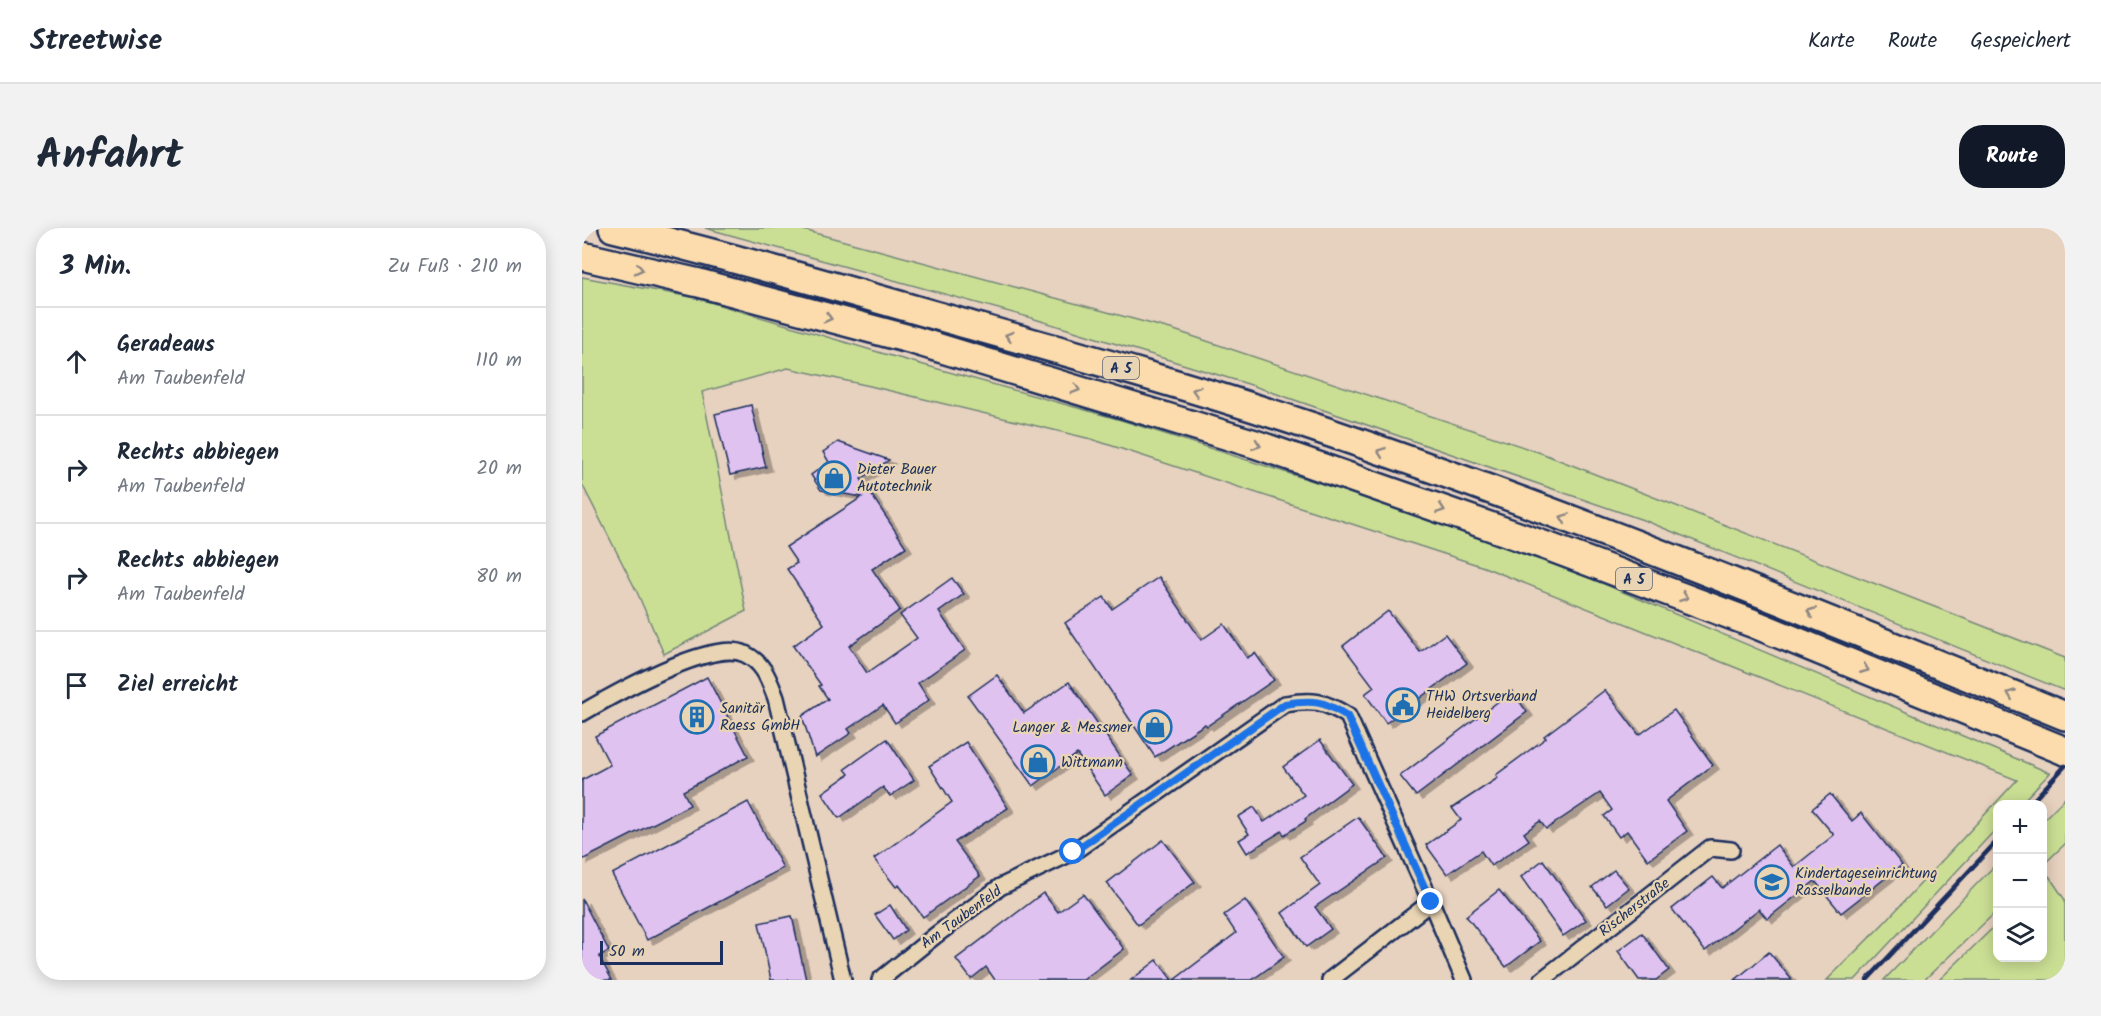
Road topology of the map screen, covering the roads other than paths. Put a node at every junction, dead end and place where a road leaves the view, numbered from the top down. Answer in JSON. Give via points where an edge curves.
{"nodes":[{"id":1,"x":613,"y":228,"type":"edge"},
{"id":2,"x":582,"y":256,"type":"edge"},
{"id":3,"x":582,"y":713,"type":"edge"},
{"id":4,"x":2065,"y":716,"type":"edge"},
{"id":5,"x":2062,"y":750,"type":"edge"},
{"id":6,"x":1731,"y":850,"type":"dead end"},
{"id":7,"x":1431,"y":902,"type":"junction"},
{"id":8,"x":843,"y":980,"type":"edge"},
{"id":9,"x":880,"y":980,"type":"edge"},
{"id":10,"x":1330,"y":980,"type":"edge"},
{"id":11,"x":1464,"y":980,"type":"edge"},
{"id":12,"x":1542,"y":980,"type":"edge"}],
"edges":[{"from":4,"to":1,"type":"highway","number":"A 5","one_way":true,"via":[[1762,592],[1308,426],[1108,364]]},
{"from":2,"to":5,"type":"highway","number":"A 5","one_way":true,"via":[[913,340],[1255,444],[1752,623]]},
{"from":3,"to":8,"type":"street","via":[[635,684],[690,659],[716,652],[744,653],[765,669],[776,698]]},
{"from":6,"to":12,"type":"street","name":"Rischerstraße","via":[[1710,848]]},
{"from":7,"to":9,"type":"street","name":"Am Taubenfeld","via":[[1347,716],[1329,705],[1305,701],[1285,704],[1073,852],[1000,887]]},
{"from":7,"to":10,"type":"street"},
{"from":7,"to":11,"type":"street"}]}
